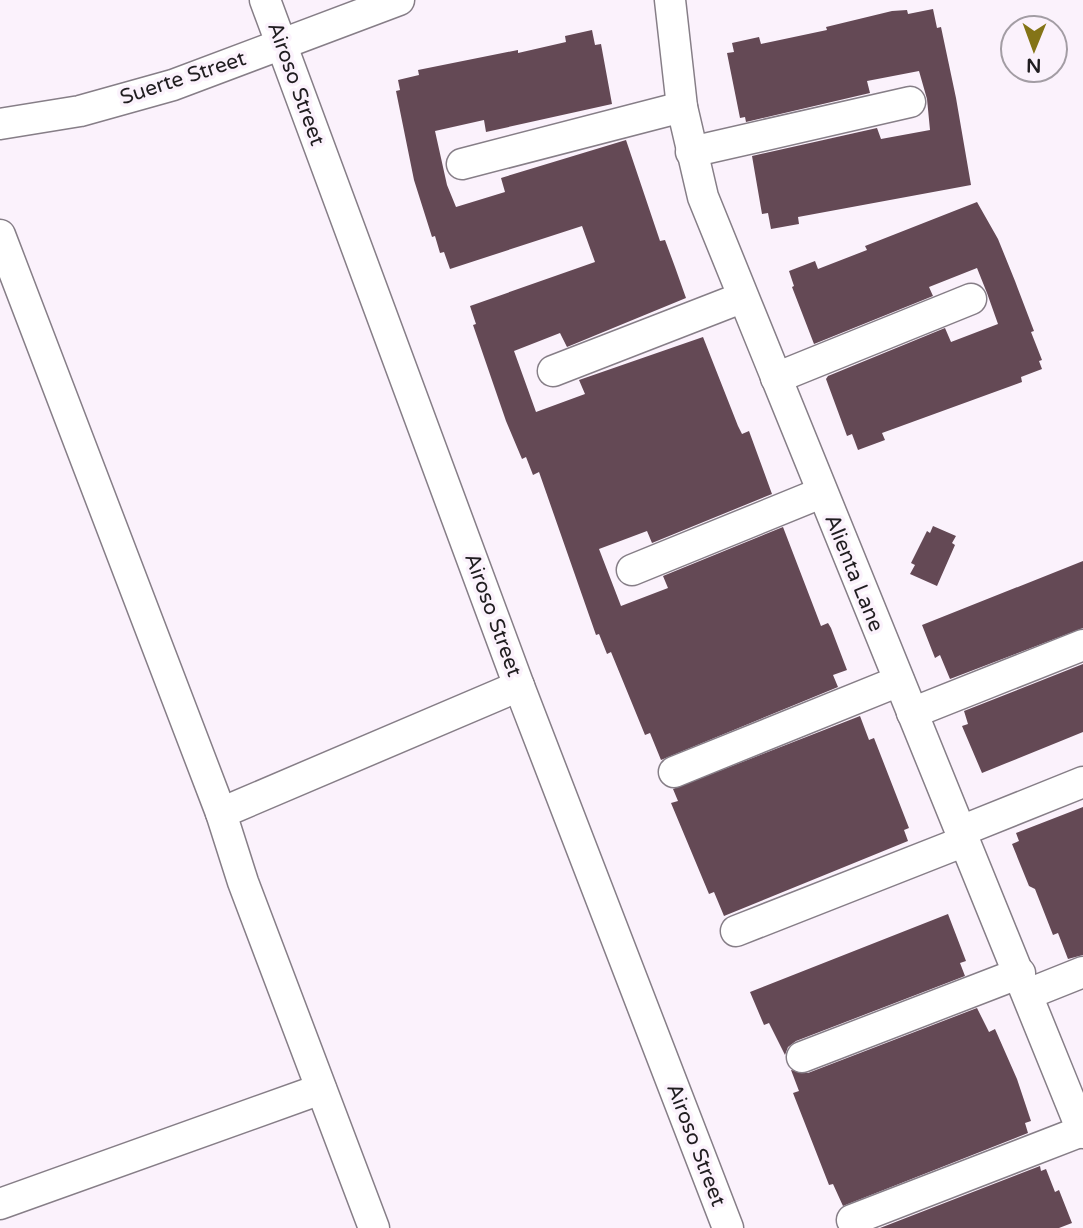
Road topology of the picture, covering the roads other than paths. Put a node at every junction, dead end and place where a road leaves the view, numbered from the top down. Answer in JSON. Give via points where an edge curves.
{"nodes":[{"id":1,"x":265,"y":0,"type":"edge"},
{"id":2,"x":399,"y":0,"type":"edge"},
{"id":3,"x":670,"y":0,"type":"edge"},
{"id":4,"x":281,"y":44,"type":"junction"},
{"id":5,"x":910,"y":102,"type":"dead end"},
{"id":6,"x":682,"y":107,"type":"junction"},
{"id":7,"x":0,"y":124,"type":"edge"},
{"id":8,"x":691,"y":152,"type":"junction"},
{"id":9,"x":462,"y":164,"type":"dead end"},
{"id":10,"x":0,"y":234,"type":"edge"},
{"id":11,"x":741,"y":298,"type":"junction"},
{"id":12,"x":971,"y":299,"type":"dead end"},
{"id":13,"x":553,"y":371,"type":"dead end"},
{"id":14,"x":776,"y":378,"type":"junction"},
{"id":15,"x":821,"y":494,"type":"junction"},
{"id":16,"x":632,"y":570,"type":"dead end"},
{"id":17,"x":1083,"y":645,"type":"edge"},
{"id":18,"x":899,"y":681,"type":"junction"},
{"id":19,"x":519,"y":686,"type":"junction"},
{"id":20,"x":912,"y":713,"type":"junction"},
{"id":21,"x":674,"y":772,"type":"dead end"},
{"id":22,"x":1083,"y":782,"type":"edge"},
{"id":23,"x":221,"y":813,"type":"junction"},
{"id":24,"x":963,"y":836,"type":"junction"},
{"id":25,"x":736,"y":931,"type":"dead end"},
{"id":26,"x":1083,"y":972,"type":"edge"},
{"id":27,"x":1024,"y":983,"type":"junction"},
{"id":28,"x":802,"y":1057,"type":"dead end"},
{"id":29,"x":321,"y":1089,"type":"junction"},
{"id":30,"x":1080,"y":1118,"type":"edge"},
{"id":31,"x":0,"y":1205,"type":"edge"},
{"id":32,"x":852,"y":1220,"type":"dead end"},
{"id":33,"x":374,"y":1228,"type":"edge"},
{"id":34,"x":727,"y":1228,"type":"edge"}],
"edges":[{"from":1,"to":4,"type":"street","name":"Airoso Street"},
{"from":2,"to":4,"type":"street","name":"Suerte Street"},
{"from":3,"to":6,"type":"street","name":"Alienta Lane"},
{"from":4,"to":7,"type":"street","name":"Suerte Street","via":[[173,85],[80,111]]},
{"from":4,"to":19,"type":"street","name":"Airoso Street"},
{"from":5,"to":8,"type":"street"},
{"from":6,"to":8,"type":"street","name":"Alienta Lane"},
{"from":6,"to":9,"type":"street"},
{"from":8,"to":11,"type":"street","name":"Alienta Lane"},
{"from":10,"to":23,"type":"street"},
{"from":11,"to":13,"type":"street"},
{"from":11,"to":14,"type":"street","name":"Alienta Lane"},
{"from":12,"to":14,"type":"street"},
{"from":14,"to":15,"type":"street","name":"Alienta Lane"},
{"from":15,"to":16,"type":"street"},
{"from":15,"to":18,"type":"street","name":"Alienta Lane"},
{"from":17,"to":20,"type":"street"},
{"from":18,"to":20,"type":"street","name":"Alienta Lane"},
{"from":18,"to":21,"type":"street"},
{"from":19,"to":23,"type":"street"},
{"from":19,"to":34,"type":"street","name":"Airoso Street"},
{"from":20,"to":24,"type":"street","name":"Alienta Lane"},
{"from":22,"to":24,"type":"street"},
{"from":23,"to":29,"type":"street"},
{"from":24,"to":25,"type":"street"},
{"from":24,"to":27,"type":"street","name":"Alienta Lane"},
{"from":26,"to":27,"type":"street"},
{"from":27,"to":28,"type":"street"},
{"from":27,"to":30,"type":"street","name":"Alienta Lane"},
{"from":29,"to":31,"type":"street"},
{"from":29,"to":33,"type":"street"},
{"from":30,"to":32,"type":"street"}]}
